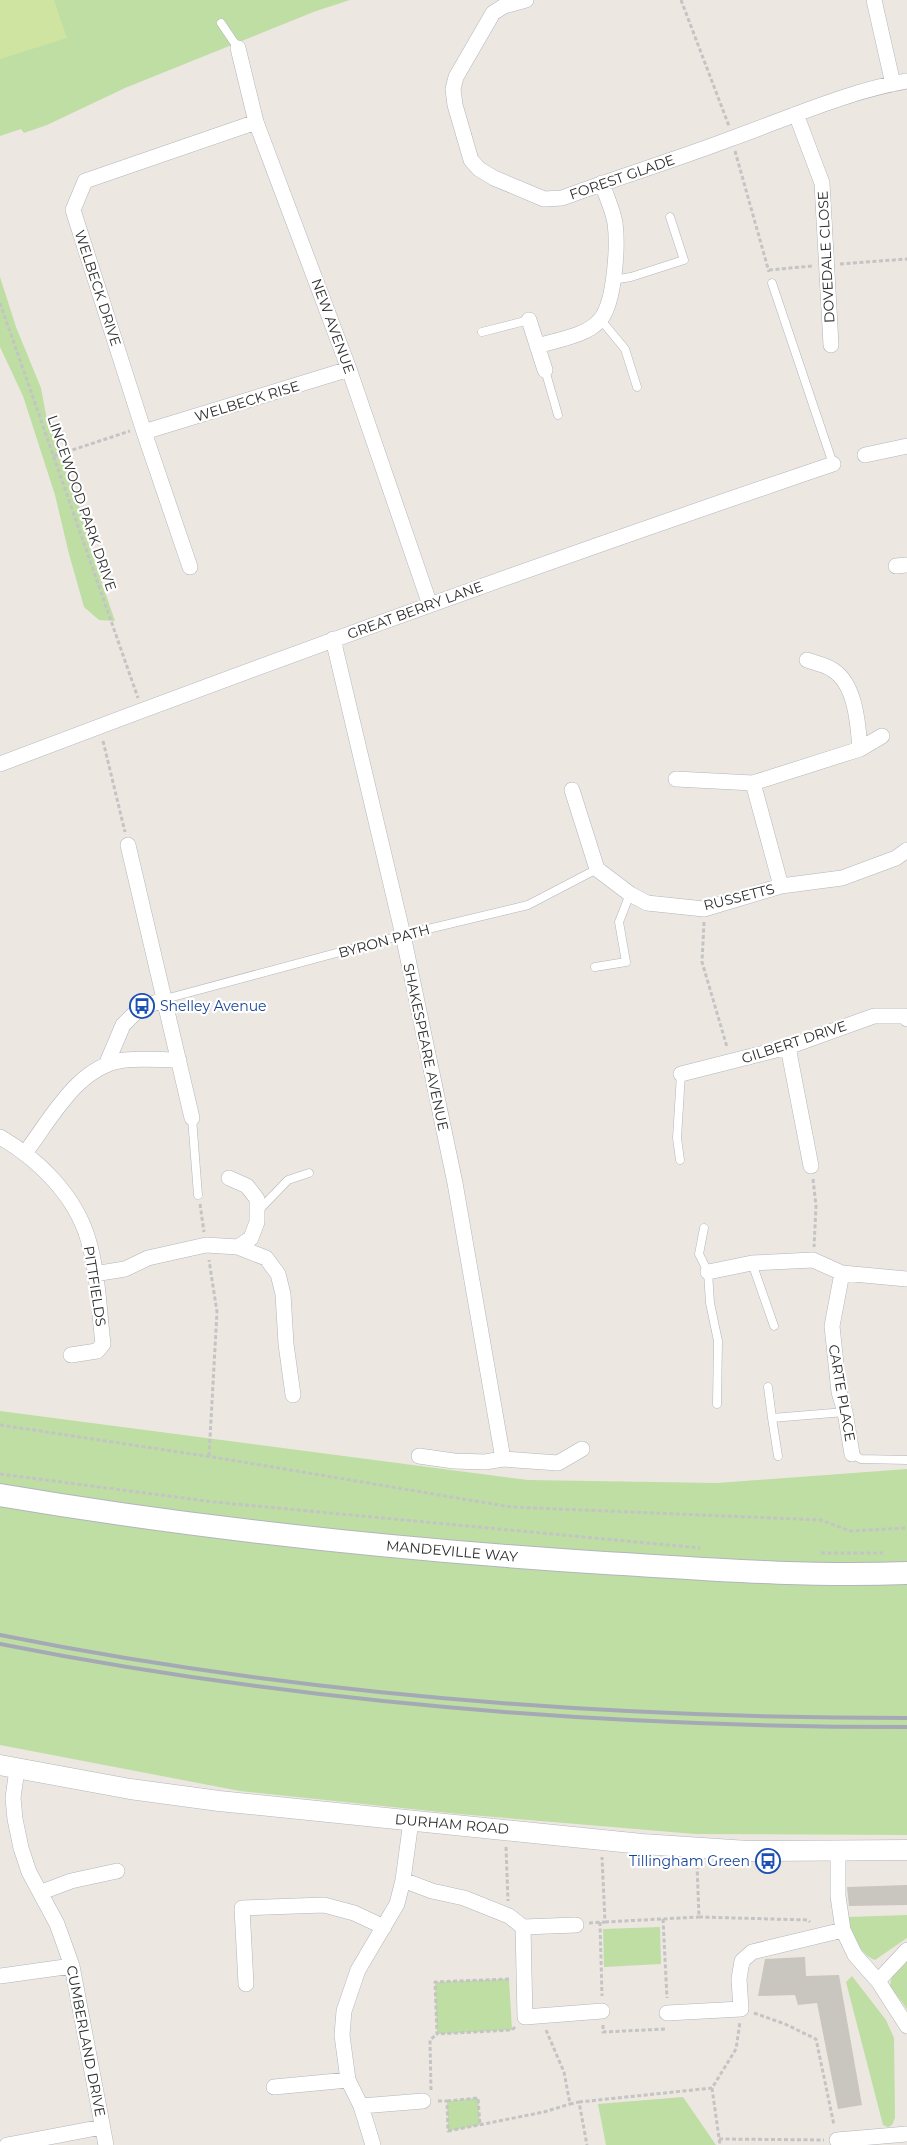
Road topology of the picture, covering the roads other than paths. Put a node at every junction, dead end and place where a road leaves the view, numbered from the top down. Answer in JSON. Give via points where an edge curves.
{"nodes":[{"id":1,"x":526,"y":0,"type":"edge"},
{"id":2,"x":874,"y":0,"type":"edge"},
{"id":3,"x":221,"y":22,"type":"dead end"},
{"id":4,"x":238,"y":48,"type":"joint"},
{"id":5,"x":900,"y":82,"type":"edge"},
{"id":6,"x":796,"y":114,"type":"junction"},
{"id":7,"x":256,"y":122,"type":"junction"},
{"id":8,"x":602,"y":183,"type":"junction"},
{"id":9,"x":670,"y":217,"type":"dead end"},
{"id":10,"x":612,"y":280,"type":"junction"},
{"id":11,"x":772,"y":283,"type":"road end"},
{"id":12,"x":528,"y":320,"type":"joint"},
{"id":13,"x":600,"y":320,"type":"junction"},
{"id":14,"x":482,"y":332,"type":"dead end"},
{"id":15,"x":831,"y":345,"type":"dead end"},
{"id":16,"x":537,"y":346,"type":"junction"},
{"id":17,"x":349,"y":369,"type":"junction"},
{"id":18,"x":544,"y":370,"type":"joint"},
{"id":19,"x":637,"y":387,"type":"dead end"},
{"id":20,"x":558,"y":415,"type":"dead end"},
{"id":21,"x":143,"y":429,"type":"junction"},
{"id":22,"x":907,"y":446,"type":"edge"},
{"id":23,"x":865,"y":455,"type":"dead end"},
{"id":24,"x":833,"y":464,"type":"joint"},
{"id":25,"x":190,"y":567,"type":"dead end"},
{"id":26,"x":430,"y":605,"type":"junction"},
{"id":27,"x":333,"y":639,"type":"junction"},
{"id":28,"x":807,"y":660,"type":"dead end"},
{"id":29,"x":882,"y":736,"type":"dead end"},
{"id":30,"x":860,"y":749,"type":"junction"},
{"id":31,"x":0,"y":764,"type":"edge"},
{"id":32,"x":676,"y":779,"type":"dead end"},
{"id":33,"x":753,"y":783,"type":"junction"},
{"id":34,"x":572,"y":790,"type":"dead end"},
{"id":35,"x":128,"y":845,"type":"road end"},
{"id":36,"x":907,"y":850,"type":"edge"},
{"id":37,"x":597,"y":869,"type":"junction"},
{"id":38,"x":781,"y":886,"type":"junction"},
{"id":39,"x":630,"y":894,"type":"junction"},
{"id":40,"x":403,"y":935,"type":"junction"},
{"id":41,"x":595,"y":968,"type":"dead end"},
{"id":42,"x":165,"y":999,"type":"junction"},
{"id":43,"x":907,"y":1019,"type":"edge"},
{"id":44,"x":788,"y":1047,"type":"junction"},
{"id":45,"x":179,"y":1060,"type":"junction"},
{"id":46,"x":106,"y":1065,"type":"junction"},
{"id":47,"x":681,"y":1074,"type":"joint"},
{"id":48,"x":192,"y":1118,"type":"joint"},
{"id":49,"x":0,"y":1137,"type":"edge"},
{"id":50,"x":25,"y":1153,"type":"junction"},
{"id":51,"x":680,"y":1160,"type":"dead end"},
{"id":52,"x":811,"y":1166,"type":"road end"},
{"id":53,"x":309,"y":1173,"type":"dead end"},
{"id":54,"x":229,"y":1178,"type":"dead end"},
{"id":55,"x":198,"y":1195,"type":"road end"},
{"id":56,"x":257,"y":1212,"type":"junction"},
{"id":57,"x":704,"y":1228,"type":"dead end"},
{"id":58,"x":238,"y":1247,"type":"junction"},
{"id":59,"x":752,"y":1263,"type":"junction"},
{"id":60,"x":708,"y":1272,"type":"junction"},
{"id":61,"x":842,"y":1273,"type":"junction"},
{"id":62,"x":94,"y":1274,"type":"junction"},
{"id":63,"x":907,"y":1279,"type":"edge"},
{"id":64,"x":774,"y":1326,"type":"dead end"},
{"id":65,"x":71,"y":1355,"type":"dead end"},
{"id":66,"x":768,"y":1387,"type":"dead end"},
{"id":67,"x":293,"y":1394,"type":"dead end"},
{"id":68,"x":717,"y":1404,"type":"dead end"},
{"id":69,"x":846,"y":1412,"type":"junction"},
{"id":70,"x":772,"y":1418,"type":"junction"},
{"id":71,"x":582,"y":1450,"type":"dead end"},
{"id":72,"x":852,"y":1454,"type":"joint"},
{"id":73,"x":419,"y":1456,"type":"dead end"},
{"id":74,"x":778,"y":1456,"type":"dead end"},
{"id":75,"x":503,"y":1459,"type":"junction"},
{"id":76,"x":907,"y":1460,"type":"edge"},
{"id":77,"x":0,"y":1496,"type":"edge"},
{"id":78,"x":907,"y":1573,"type":"edge"},
{"id":79,"x":8,"y":1767,"type":"edge"},
{"id":80,"x":411,"y":1820,"type":"junction"},
{"id":81,"x":907,"y":1850,"type":"edge"},
{"id":82,"x":838,"y":1852,"type":"junction"},
{"id":83,"x":117,"y":1871,"type":"dead end"},
{"id":84,"x":404,"y":1880,"type":"junction"},
{"id":85,"x":42,"y":1892,"type":"junction"},
{"id":86,"x":576,"y":1925,"type":"road end"},
{"id":87,"x":384,"y":1927,"type":"junction"},
{"id":88,"x":523,"y":1927,"type":"junction"},
{"id":89,"x":842,"y":1930,"type":"junction"},
{"id":90,"x":907,"y":1950,"type":"edge"},
{"id":91,"x":72,"y":1966,"type":"junction"},
{"id":92,"x":0,"y":1976,"type":"edge"},
{"id":93,"x":878,"y":1980,"type":"junction"},
{"id":94,"x":246,"y":1984,"type":"dead end"},
{"id":95,"x":602,"y":2011,"type":"road end"},
{"id":96,"x":667,"y":2013,"type":"road end"},
{"id":97,"x":907,"y":2026,"type":"edge"},
{"id":98,"x":348,"y":2080,"type":"junction"},
{"id":99,"x":274,"y":2087,"type":"dead end"},
{"id":100,"x":427,"y":2101,"type":"road end"},
{"id":101,"x":361,"y":2106,"type":"junction"},
{"id":102,"x":102,"y":2127,"type":"junction"},
{"id":103,"x":907,"y":2134,"type":"edge"},
{"id":104,"x":837,"y":2140,"type":"road end"},
{"id":105,"x":7,"y":2145,"type":"edge"},
{"id":106,"x":106,"y":2145,"type":"edge"},
{"id":107,"x":373,"y":2145,"type":"edge"}],
"edges":[{"from":1,"to":8,"type":"street","name":"FOREST GLADE","via":[[493,13],[456,77],[453,89],[455,105],[470,160],[494,178],[544,199],[562,198]]},
{"from":2,"to":5,"type":"street"},
{"from":3,"to":4,"type":"lane"},
{"from":4,"to":7,"type":"street","name":"NEW AVENUE"},
{"from":5,"to":6,"type":"street","name":"FOREST GLADE","via":[[868,89]]},
{"from":6,"to":8,"type":"street","name":"FOREST GLADE"},
{"from":6,"to":15,"type":"street","name":"DOVEDALE CLOSE","via":[[822,183]]},
{"from":7,"to":17,"type":"street","name":"NEW AVENUE"},
{"from":7,"to":21,"type":"street","name":"WELBECK DRIVE","via":[[85,181],[73,210]]},
{"from":8,"to":10,"type":"street","via":[[615,222]]},
{"from":9,"to":10,"type":"lane","via":[[684,260]]},
{"from":10,"to":13,"type":"street"},
{"from":11,"to":24,"type":"lane"},
{"from":12,"to":14,"type":"lane"},
{"from":12,"to":16,"type":"street"},
{"from":13,"to":16,"type":"street","via":[[589,328]]},
{"from":13,"to":19,"type":"lane","via":[[625,349]]},
{"from":16,"to":18,"type":"street"},
{"from":17,"to":21,"type":"street","name":"WELBECK RISE"},
{"from":17,"to":26,"type":"street","name":"NEW AVENUE"},
{"from":18,"to":20,"type":"lane"},
{"from":21,"to":25,"type":"street","name":"WELBECK DRIVE"},
{"from":22,"to":23,"type":"street"},
{"from":24,"to":26,"type":"street","name":"GREAT BERRY LANE"},
{"from":26,"to":27,"type":"street","name":"GREAT BERRY LANE"},
{"from":27,"to":31,"type":"street","name":"GREAT BERRY LANE"},
{"from":27,"to":40,"type":"street","name":"SHAKESPEARE AVENUE"},
{"from":28,"to":30,"type":"street","via":[[832,670],[848,686],[858,725]]},
{"from":29,"to":30,"type":"street"},
{"from":30,"to":33,"type":"street"},
{"from":32,"to":33,"type":"street"},
{"from":33,"to":38,"type":"street"},
{"from":34,"to":37,"type":"street"},
{"from":35,"to":42,"type":"street"},
{"from":36,"to":38,"type":"street","name":"RUSSETTS","via":[[896,858],[842,878]]},
{"from":37,"to":39,"type":"street","name":"RUSSETTS"},
{"from":37,"to":40,"type":"lane","name":"BYRON PATH","via":[[528,904]]},
{"from":38,"to":39,"type":"street","name":"RUSSETTS","via":[[704,909],[647,903]]},
{"from":39,"to":41,"type":"lane","via":[[619,922],[626,962]]},
{"from":40,"to":42,"type":"lane","name":"BYRON PATH"},
{"from":40,"to":75,"type":"street","name":"SHAKESPEARE AVENUE","via":[[455,1183]]},
{"from":42,"to":45,"type":"street"},
{"from":42,"to":46,"type":"street","via":[[138,1009],[123,1025]]},
{"from":43,"to":44,"type":"street","name":"GILBERT DRIVE","via":[[905,1016],[874,1016]]},
{"from":44,"to":47,"type":"street","name":"GILBERT DRIVE"},
{"from":44,"to":52,"type":"street"},
{"from":45,"to":46,"type":"street","via":[[125,1060]]},
{"from":45,"to":48,"type":"street"},
{"from":46,"to":50,"type":"street","via":[[91,1073],[69,1094]]},
{"from":47,"to":51,"type":"lane","via":[[677,1138]]},
{"from":48,"to":55,"type":"lane"},
{"from":49,"to":50,"type":"street","name":"PITTFIELDS"},
{"from":50,"to":62,"type":"street","name":"PITTFIELDS","via":[[54,1179],[78,1217],[88,1238]]},
{"from":53,"to":56,"type":"lane","via":[[288,1180]]},
{"from":54,"to":56,"type":"street","via":[[247,1186],[257,1199]]},
{"from":56,"to":58,"type":"street","via":[[257,1222],[250,1238]]},
{"from":57,"to":60,"type":"lane","via":[[699,1254]]},
{"from":58,"to":62,"type":"street","via":[[206,1245],[148,1258],[125,1269]]},
{"from":58,"to":67,"type":"street","via":[[266,1258],[278,1274]]},
{"from":59,"to":60,"type":"street"},
{"from":59,"to":61,"type":"street","via":[[813,1260]]},
{"from":59,"to":64,"type":"lane"},
{"from":60,"to":68,"type":"lane","via":[[718,1341]]},
{"from":61,"to":63,"type":"street"},
{"from":61,"to":69,"type":"street","name":"CARTE PLACE","via":[[832,1326],[839,1392]]},
{"from":62,"to":65,"type":"street","name":"PITTFIELDS","via":[[103,1344],[97,1351]]},
{"from":66,"to":70,"type":"lane"},
{"from":69,"to":70,"type":"lane"},
{"from":69,"to":72,"type":"street","name":"CARTE PLACE"},
{"from":70,"to":74,"type":"lane"},
{"from":71,"to":75,"type":"street","via":[[558,1463]]},
{"from":72,"to":76,"type":"lane","via":[[861,1459]]},
{"from":73,"to":75,"type":"street","via":[[485,1462]]},
{"from":77,"to":78,"type":"main road","name":"MANDEVILLE WAY","via":[[239,1529],[435,1550],[724,1570],[866,1575]]},
{"from":79,"to":80,"type":"street","name":"DURHAM ROAD","via":[[219,1801]]},
{"from":79,"to":85,"type":"street","name":"CUMBERLAND DRIVE","via":[[14,1819],[24,1856]]},
{"from":80,"to":82,"type":"street","name":"DURHAM ROAD","via":[[601,1840],[748,1851]]},
{"from":80,"to":84,"type":"street"},
{"from":81,"to":82,"type":"street","name":"DURHAM ROAD"},
{"from":82,"to":89,"type":"street"},
{"from":83,"to":85,"type":"street","via":[[71,1881]]},
{"from":84,"to":87,"type":"street","via":[[397,1904]]},
{"from":84,"to":88,"type":"street","via":[[464,1898],[509,1916]]},
{"from":85,"to":91,"type":"street","name":"CUMBERLAND DRIVE"},
{"from":86,"to":88,"type":"street"},
{"from":87,"to":94,"type":"street","via":[[354,1912],[324,1905],[242,1908]]},
{"from":87,"to":98,"type":"street","via":[[358,1970],[346,2003],[342,2035]]},
{"from":88,"to":95,"type":"street","via":[[524,1978],[533,2017]]},
{"from":89,"to":93,"type":"street","via":[[855,1955]]},
{"from":89,"to":96,"type":"street","via":[[752,1952],[742,1961],[739,1979],[741,2009]]},
{"from":90,"to":93,"type":"street"},
{"from":91,"to":92,"type":"street"},
{"from":91,"to":102,"type":"street","name":"CUMBERLAND DRIVE"},
{"from":93,"to":97,"type":"street"},
{"from":98,"to":99,"type":"street"},
{"from":98,"to":101,"type":"street"},
{"from":100,"to":101,"type":"street"},
{"from":101,"to":107,"type":"street"},
{"from":102,"to":105,"type":"street"},
{"from":102,"to":106,"type":"street","name":"CUMBERLAND DRIVE"},
{"from":103,"to":104,"type":"street"}]}
